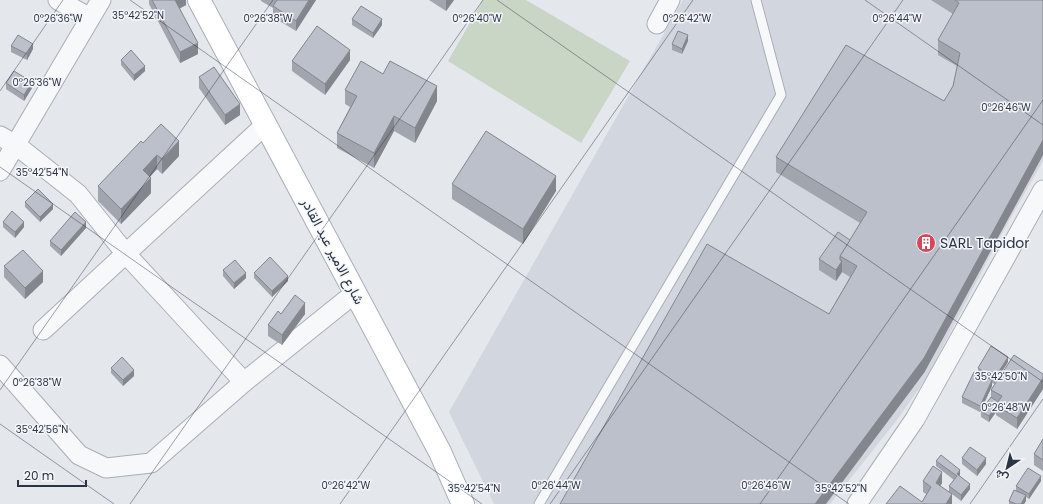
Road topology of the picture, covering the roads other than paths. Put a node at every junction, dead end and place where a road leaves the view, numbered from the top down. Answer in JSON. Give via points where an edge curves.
{"nodes":[{"id":1,"x":58,"y":0,"type":"edge"},
{"id":2,"x":102,"y":0,"type":"edge"},
{"id":3,"x":199,"y":0,"type":"edge"},
{"id":4,"x":670,"y":0,"type":"edge"},
{"id":5,"x":756,"y":0,"type":"edge"},
{"id":6,"x":90,"y":18,"type":"junction"},
{"id":7,"x":657,"y":24,"type":"dead end"},
{"id":8,"x":266,"y":124,"type":"junction"},
{"id":9,"x":8,"y":140,"type":"edge"},
{"id":10,"x":0,"y":171,"type":"edge"},
{"id":11,"x":1043,"y":190,"type":"edge"},
{"id":12,"x":126,"y":254,"type":"junction"},
{"id":13,"x":355,"y":292,"type":"junction"},
{"id":14,"x":43,"y":330,"type":"dead end"},
{"id":15,"x":0,"y":365,"type":"edge"},
{"id":16,"x":244,"y":382,"type":"junction"},
{"id":17,"x":463,"y":504,"type":"edge"},
{"id":18,"x":539,"y":504,"type":"edge"},
{"id":19,"x":857,"y":504,"type":"edge"}],
"edges":[{"from":1,"to":6,"type":"street"},
{"from":2,"to":6,"type":"street"},
{"from":3,"to":8,"type":"main road","name":"شارع الامير عبد القادر"},
{"from":4,"to":7,"type":"street"},
{"from":5,"to":18,"type":"lane","via":[[781,95]]},
{"from":6,"to":9,"type":"street"},
{"from":8,"to":12,"type":"street"},
{"from":8,"to":13,"type":"main road","name":"شارع الامير عبد القادر"},
{"from":9,"to":10,"type":"street"},
{"from":9,"to":12,"type":"street","via":[[78,194]]},
{"from":11,"to":19,"type":"street","via":[[915,419]]},
{"from":12,"to":14,"type":"street"},
{"from":12,"to":16,"type":"street"},
{"from":13,"to":16,"type":"street"},
{"from":13,"to":17,"type":"main road","name":"شارع الامير عبد القادر","via":[[440,452]]},
{"from":15,"to":16,"type":"street","via":[[79,455],[106,468],[151,463]]}]}
